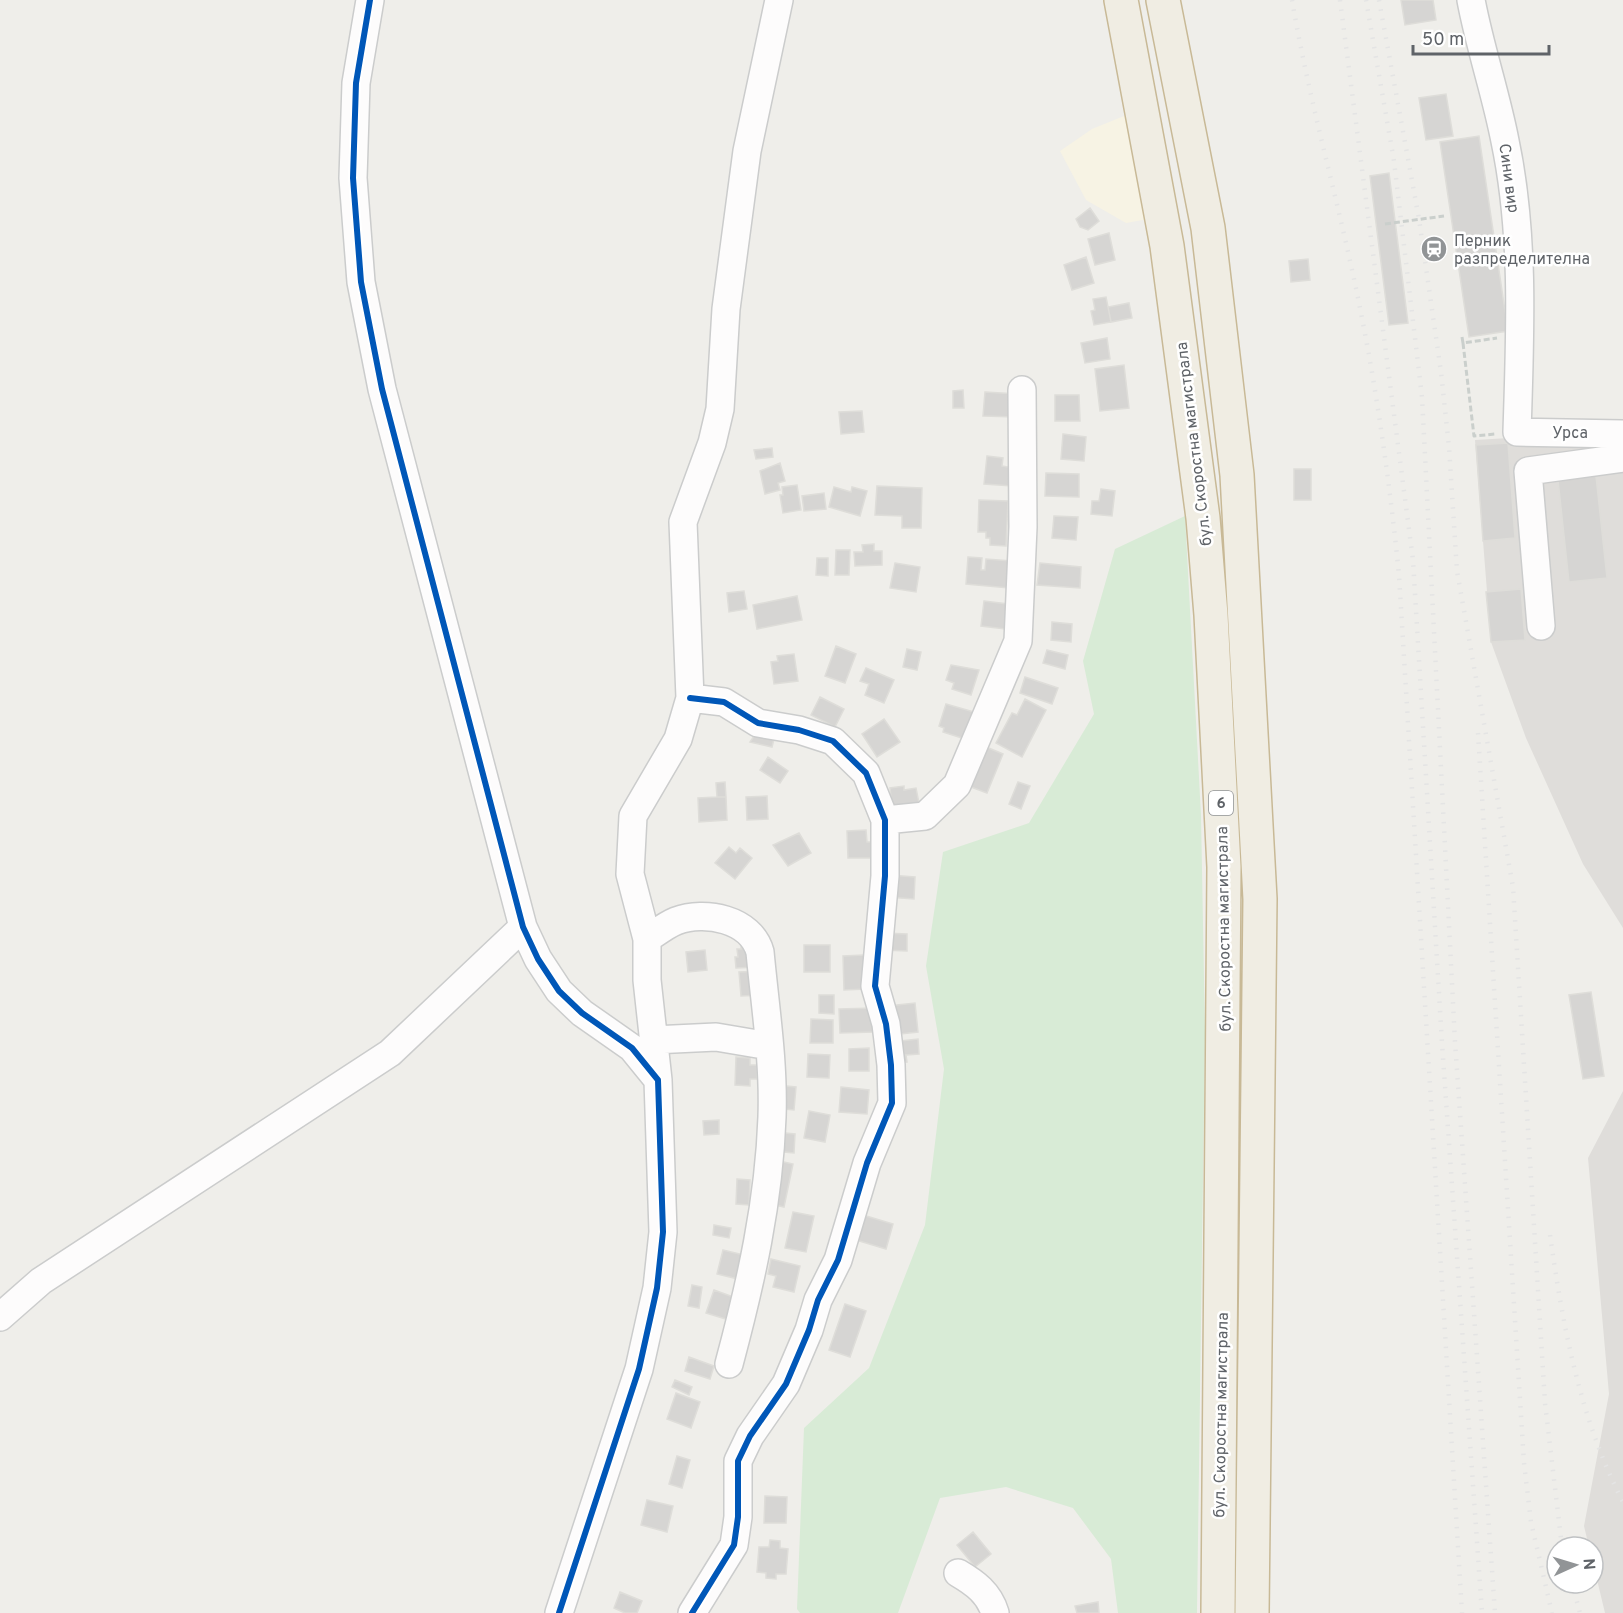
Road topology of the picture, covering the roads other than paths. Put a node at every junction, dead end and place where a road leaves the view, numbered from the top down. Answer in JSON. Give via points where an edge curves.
{"nodes":[{"id":1,"x":370,"y":0,"type":"edge"},
{"id":2,"x":779,"y":0,"type":"edge"},
{"id":3,"x":1121,"y":0,"type":"edge"},
{"id":4,"x":1163,"y":0,"type":"edge"},
{"id":5,"x":1471,"y":0,"type":"edge"},
{"id":6,"x":1022,"y":390,"type":"dead end"},
{"id":7,"x":1517,"y":432,"type":"joint"},
{"id":8,"x":1623,"y":434,"type":"edge"},
{"id":9,"x":1623,"y":458,"type":"edge"},
{"id":10,"x":1541,"y":626,"type":"dead end"},
{"id":11,"x":690,"y":698,"type":"junction"},
{"id":12,"x":885,"y":820,"type":"junction"},
{"id":13,"x":523,"y":927,"type":"junction"},
{"id":14,"x":647,"y":939,"type":"junction"},
{"id":15,"x":653,"y":1040,"type":"junction"},
{"id":16,"x":769,"y":1046,"type":"junction"},
{"id":17,"x":658,"y":1080,"type":"junction"},
{"id":18,"x":0,"y":1317,"type":"edge"},
{"id":19,"x":729,"y":1364,"type":"dead end"},
{"id":20,"x":958,"y":1573,"type":"dead end"},
{"id":21,"x":559,"y":1613,"type":"edge"},
{"id":22,"x":692,"y":1613,"type":"edge"},
{"id":23,"x":995,"y":1613,"type":"edge"},
{"id":24,"x":1218,"y":1613,"type":"edge"},
{"id":25,"x":1252,"y":1613,"type":"edge"}],
"edges":[{"from":1,"to":13,"type":"street","via":[[356,83],[353,178],[361,282],[382,389]]},
{"from":2,"to":11,"type":"street","via":[[747,151],[726,309],[720,409],[683,522]]},
{"from":3,"to":24,"type":"highway","name":"бул. Скоростна магистрала","number":"6","via":[[1167,246],[1202,507],[1211,615],[1224,867]]},
{"from":4,"to":25,"type":"highway","name":"бул. Скоростна магистрала","number":"6","via":[[1208,228],[1238,475],[1260,899]]},
{"from":5,"to":7,"type":"street","name":"Сини вир","via":[[1506,142],[1514,201],[1520,340]]},
{"from":6,"to":12,"type":"street","via":[[1023,527],[1018,641],[957,785],[925,816]]},
{"from":7,"to":8,"type":"street","name":"Урса"},
{"from":9,"to":10,"type":"street","via":[[1528,471]]},
{"from":11,"to":12,"type":"street","via":[[724,702],[758,723],[833,741],[866,773]]},
{"from":11,"to":14,"type":"street","via":[[678,739],[633,816],[630,874]]},
{"from":12,"to":22,"type":"street","via":[[885,876],[875,986],[886,1024],[892,1103],[867,1163],[838,1260],[786,1384],[750,1436],[738,1461],[734,1545]]},
{"from":13,"to":17,"type":"street","via":[[538,959],[560,991],[632,1048]]},
{"from":13,"to":18,"type":"street","via":[[390,1053],[41,1281]]},
{"from":14,"to":15,"type":"street"},
{"from":14,"to":16,"type":"street","via":[[676,921],[700,917],[724,919],[748,931],[757,940],[760,952]]},
{"from":15,"to":16,"type":"street","via":[[716,1037]]},
{"from":15,"to":17,"type":"street"},
{"from":16,"to":19,"type":"street","via":[[772,1115],[767,1182],[754,1266]]},
{"from":17,"to":21,"type":"street","via":[[663,1232],[657,1288],[639,1369]]},
{"from":20,"to":23,"type":"street","via":[[977,1584]]}]}
